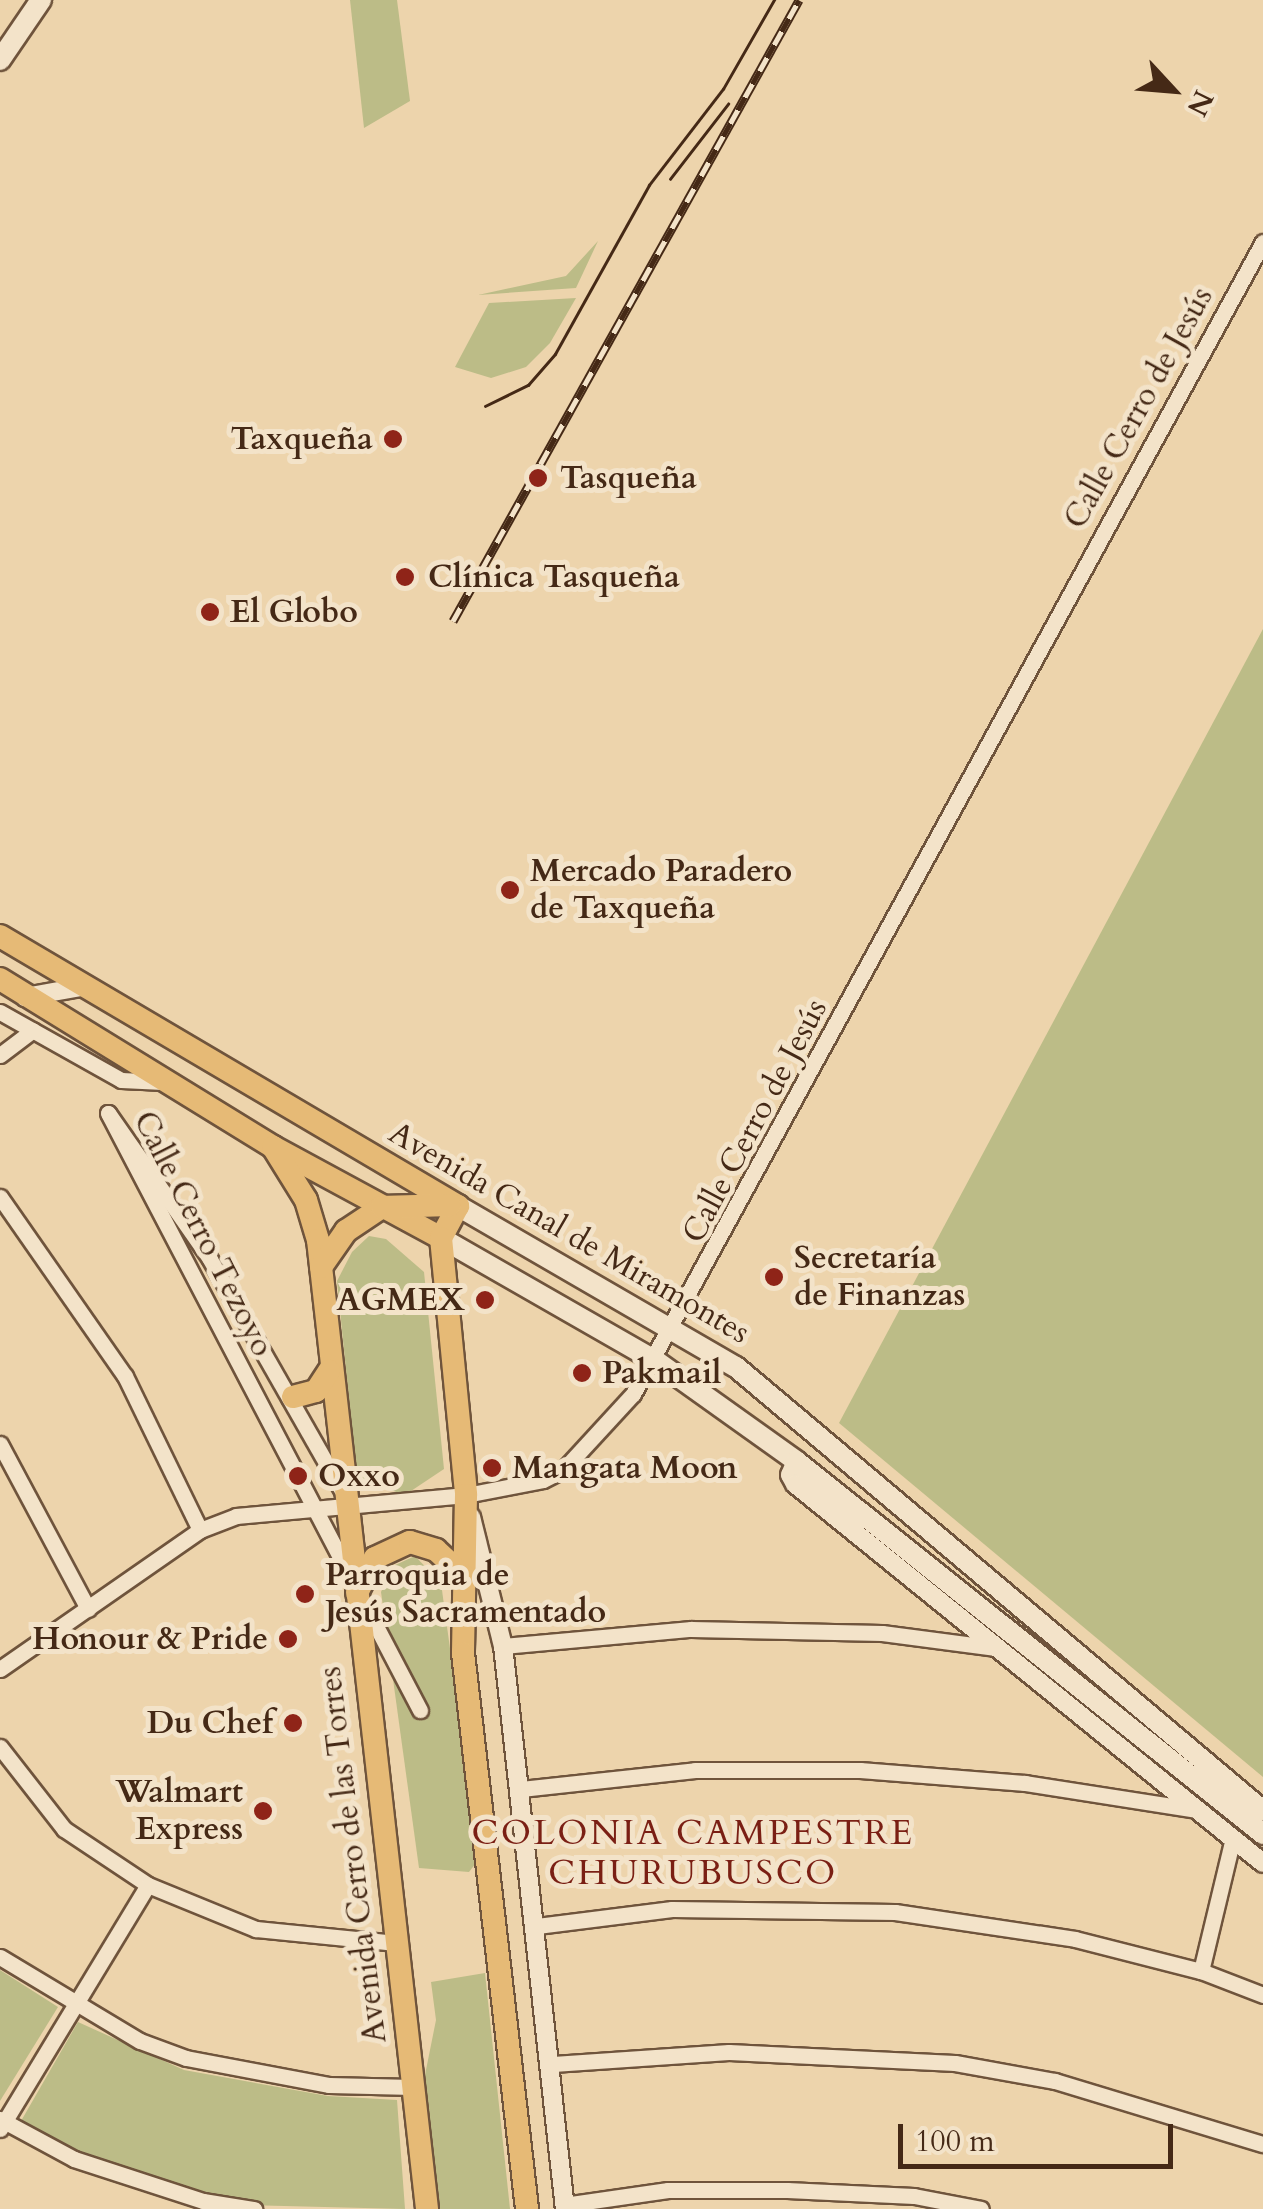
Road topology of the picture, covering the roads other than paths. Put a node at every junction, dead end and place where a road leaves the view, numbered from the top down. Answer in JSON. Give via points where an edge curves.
{"nodes":[{"id":1,"x":41,"y":0,"type":"edge"},
{"id":2,"x":0,"y":60,"type":"edge"},
{"id":3,"x":1263,"y":242,"type":"edge"},
{"id":4,"x":0,"y":936,"type":"edge"},
{"id":5,"x":0,"y":980,"type":"edge"},
{"id":6,"x":87,"y":986,"type":"junction"},
{"id":7,"x":0,"y":990,"type":"edge"},
{"id":8,"x":32,"y":999,"type":"junction"},
{"id":9,"x":0,"y":1012,"type":"edge"},
{"id":10,"x":32,"y":1030,"type":"junction"},
{"id":11,"x":0,"y":1055,"type":"edge"},
{"id":12,"x":168,"y":1082,"type":"junction"},
{"id":13,"x":273,"y":1147,"type":"junction"},
{"id":14,"x":0,"y":1197,"type":"edge"},
{"id":15,"x":458,"y":1206,"type":"junction"},
{"id":16,"x":382,"y":1208,"type":"junction"},
{"id":17,"x":442,"y":1238,"type":"junction"},
{"id":18,"x":321,"y":1267,"type":"junction"},
{"id":19,"x":675,"y":1328,"type":"junction"},
{"id":20,"x":656,"y":1361,"type":"junction"},
{"id":21,"x":330,"y":1371,"type":"junction"},
{"id":22,"x":293,"y":1397,"type":"junction"},
{"id":23,"x":0,"y":1444,"type":"edge"},
{"id":24,"x":796,"y":1461,"type":"junction"},
{"id":25,"x":466,"y":1495,"type":"junction"},
{"id":26,"x":343,"y":1499,"type":"junction"},
{"id":27,"x":902,"y":1510,"type":"junction"},
{"id":28,"x":200,"y":1530,"type":"junction"},
{"id":29,"x":464,"y":1577,"type":"junction"},
{"id":30,"x":356,"y":1605,"type":"junction"},
{"id":31,"x":88,"y":1609,"type":"junction"},
{"id":32,"x":503,"y":1646,"type":"junction"},
{"id":33,"x":996,"y":1648,"type":"junction"},
{"id":34,"x":0,"y":1669,"type":"edge"},
{"id":35,"x":420,"y":1710,"type":"dead end"},
{"id":36,"x":0,"y":1747,"type":"edge"},
{"id":37,"x":1154,"y":1772,"type":"junction"},
{"id":38,"x":521,"y":1789,"type":"junction"},
{"id":39,"x":1136,"y":1802,"type":"junction"},
{"id":40,"x":1201,"y":1810,"type":"junction"},
{"id":41,"x":1263,"y":1811,"type":"edge"},
{"id":42,"x":1263,"y":1834,"type":"edge"},
{"id":43,"x":1233,"y":1838,"type":"junction"},
{"id":44,"x":1263,"y":1863,"type":"edge"},
{"id":45,"x":148,"y":1885,"type":"junction"},
{"id":46,"x":537,"y":1926,"type":"junction"},
{"id":47,"x":396,"y":1943,"type":"junction"},
{"id":48,"x":0,"y":1957,"type":"edge"},
{"id":49,"x":1201,"y":1971,"type":"junction"},
{"id":50,"x":1263,"y":1995,"type":"edge"},
{"id":51,"x":74,"y":2004,"type":"junction"},
{"id":52,"x":553,"y":2064,"type":"junction"},
{"id":53,"x":413,"y":2086,"type":"junction"},
{"id":54,"x":1,"y":2123,"type":"edge"},
{"id":55,"x":1263,"y":2144,"type":"edge"},
{"id":56,"x":564,"y":2207,"type":"edge"},
{"id":57,"x":254,"y":2209,"type":"edge"},
{"id":58,"x":428,"y":2209,"type":"edge"},
{"id":59,"x":526,"y":2209,"type":"edge"},
{"id":60,"x":981,"y":2209,"type":"edge"}],
"edges":[{"from":1,"to":2,"type":"main road"},
{"from":3,"to":19,"type":"street","name":"Calle Cerro de Jesús"},
{"from":4,"to":6,"type":"main road","name":"Avenida Canal de Miramontes"},
{"from":5,"to":8,"type":"main road","name":"Avenida Canal de Miramontes"},
{"from":6,"to":8,"type":"street","name":"Avenida Canal de Miramontes"},
{"from":6,"to":15,"type":"main road","name":"Avenida Canal de Miramontes"},
{"from":7,"to":8,"type":"street","name":"Avenida Canal de Miramontes"},
{"from":8,"to":12,"type":"main road","name":"Avenida Canal de Miramontes"},
{"from":9,"to":10,"type":"street","name":"Avenida Canal de Miramontes"},
{"from":10,"to":11,"type":"street"},
{"from":10,"to":12,"type":"street","name":"Avenida Canal de Miramontes","via":[[121,1080]]},
{"from":12,"to":13,"type":"main road","name":"Avenida Canal de Miramontes"},
{"from":13,"to":16,"type":"main road","name":"Avenida Canal de Miramontes"},
{"from":13,"to":18,"type":"main road","name":"Avenida Cerro de las Torres","via":[[313,1217]]},
{"from":14,"to":28,"type":"street","via":[[124,1376]]},
{"from":15,"to":16,"type":"main road"},
{"from":15,"to":17,"type":"main road"},
{"from":15,"to":19,"type":"main road","name":"Avenida Canal de Miramontes"},
{"from":16,"to":17,"type":"main road","name":"Avenida Canal de Miramontes"},
{"from":16,"to":18,"type":"main road","via":[[346,1231]]},
{"from":17,"to":20,"type":"main road","name":"Avenida Canal de Miramontes"},
{"from":17,"to":25,"type":"main road"},
{"from":18,"to":21,"type":"main road","name":"Avenida Cerro de las Torres"},
{"from":19,"to":20,"type":"street","name":"Calle Cerro de Jesús"},
{"from":19,"to":27,"type":"main road","name":"Avenida Canal de Miramontes","via":[[787,1407]]},
{"from":20,"to":24,"type":"main road","name":"Avenida Canal de Miramontes"},
{"from":20,"to":25,"type":"street","name":"Calle Cerro de Jesús","via":[[563,1470]]},
{"from":21,"to":22,"type":"main road","via":[[316,1391]]},
{"from":21,"to":26,"type":"main road","name":"Avenida Cerro de las Torres"},
{"from":22,"to":26,"type":"street","name":"Calle Cerro Tezoyo"},
{"from":22,"to":35,"type":"street","name":"Calle Cerro Tezoyo","via":[[210,1259],[108,1113]]},
{"from":23,"to":31,"type":"street"},
{"from":24,"to":27,"type":"main road","via":[[822,1456],[868,1494]]},
{"from":24,"to":33,"type":"street","name":"Avenida Canal de Miramontes","via":[[790,1475],[795,1484]]},
{"from":24,"to":42,"type":"main road","name":"Avenida Canal de Miramontes"},
{"from":25,"to":26,"type":"street","name":"Calle Cerro de Jesús"},
{"from":25,"to":29,"type":"main road"},
{"from":25,"to":32,"type":"street"},
{"from":26,"to":28,"type":"street","name":"Calle Cerro de Jesús","via":[[236,1516]]},
{"from":26,"to":30,"type":"main road","name":"Avenida Cerro de las Torres"},
{"from":27,"to":41,"type":"main road","name":"Avenida Canal de Miramontes"},
{"from":28,"to":31,"type":"street","name":"Calle Cerro de Jesús"},
{"from":29,"to":30,"type":"main road","via":[[436,1550],[397,1544],[367,1568]]},
{"from":29,"to":59,"type":"main road","via":[[464,1653]]},
{"from":30,"to":47,"type":"main road","name":"Avenida Cerro de las Torres"},
{"from":31,"to":34,"type":"street","name":"Calle Cerro de Jesús"},
{"from":32,"to":33,"type":"street","via":[[691,1629],[882,1633]]},
{"from":32,"to":38,"type":"street"},
{"from":33,"to":37,"type":"street","name":"Avenida Canal de Miramontes"},
{"from":36,"to":45,"type":"street","via":[[64,1830]]},
{"from":37,"to":39,"type":"street","via":[[1154,1790]]},
{"from":37,"to":40,"type":"street","name":"Avenida Canal de Miramontes"},
{"from":38,"to":39,"type":"street","via":[[695,1770],[860,1770],[1025,1783]]},
{"from":38,"to":46,"type":"street"},
{"from":39,"to":40,"type":"street"},
{"from":40,"to":43,"type":"street","name":"Avenida Canal de Miramontes"},
{"from":43,"to":44,"type":"street","name":"Avenida Canal de Miramontes"},
{"from":43,"to":49,"type":"street"},
{"from":45,"to":47,"type":"street","via":[[256,1929]]},
{"from":45,"to":51,"type":"street"},
{"from":46,"to":49,"type":"street","via":[[672,1909],[894,1912],[1076,1939]]},
{"from":46,"to":52,"type":"street"},
{"from":47,"to":53,"type":"main road","name":"Avenida Cerro de las Torres"},
{"from":48,"to":51,"type":"street"},
{"from":49,"to":50,"type":"street"},
{"from":51,"to":53,"type":"street","via":[[186,2058],[329,2086]]},
{"from":51,"to":54,"type":"street"},
{"from":52,"to":55,"type":"street","via":[[729,2052],[955,2063],[1055,2081]]},
{"from":52,"to":56,"type":"street"},
{"from":53,"to":58,"type":"main road","name":"Avenida Cerro de las Torres"},
{"from":54,"to":57,"type":"street","via":[[117,2174]]},
{"from":56,"to":60,"type":"street","via":[[668,2190],[768,2190],[914,2196]]}]}
